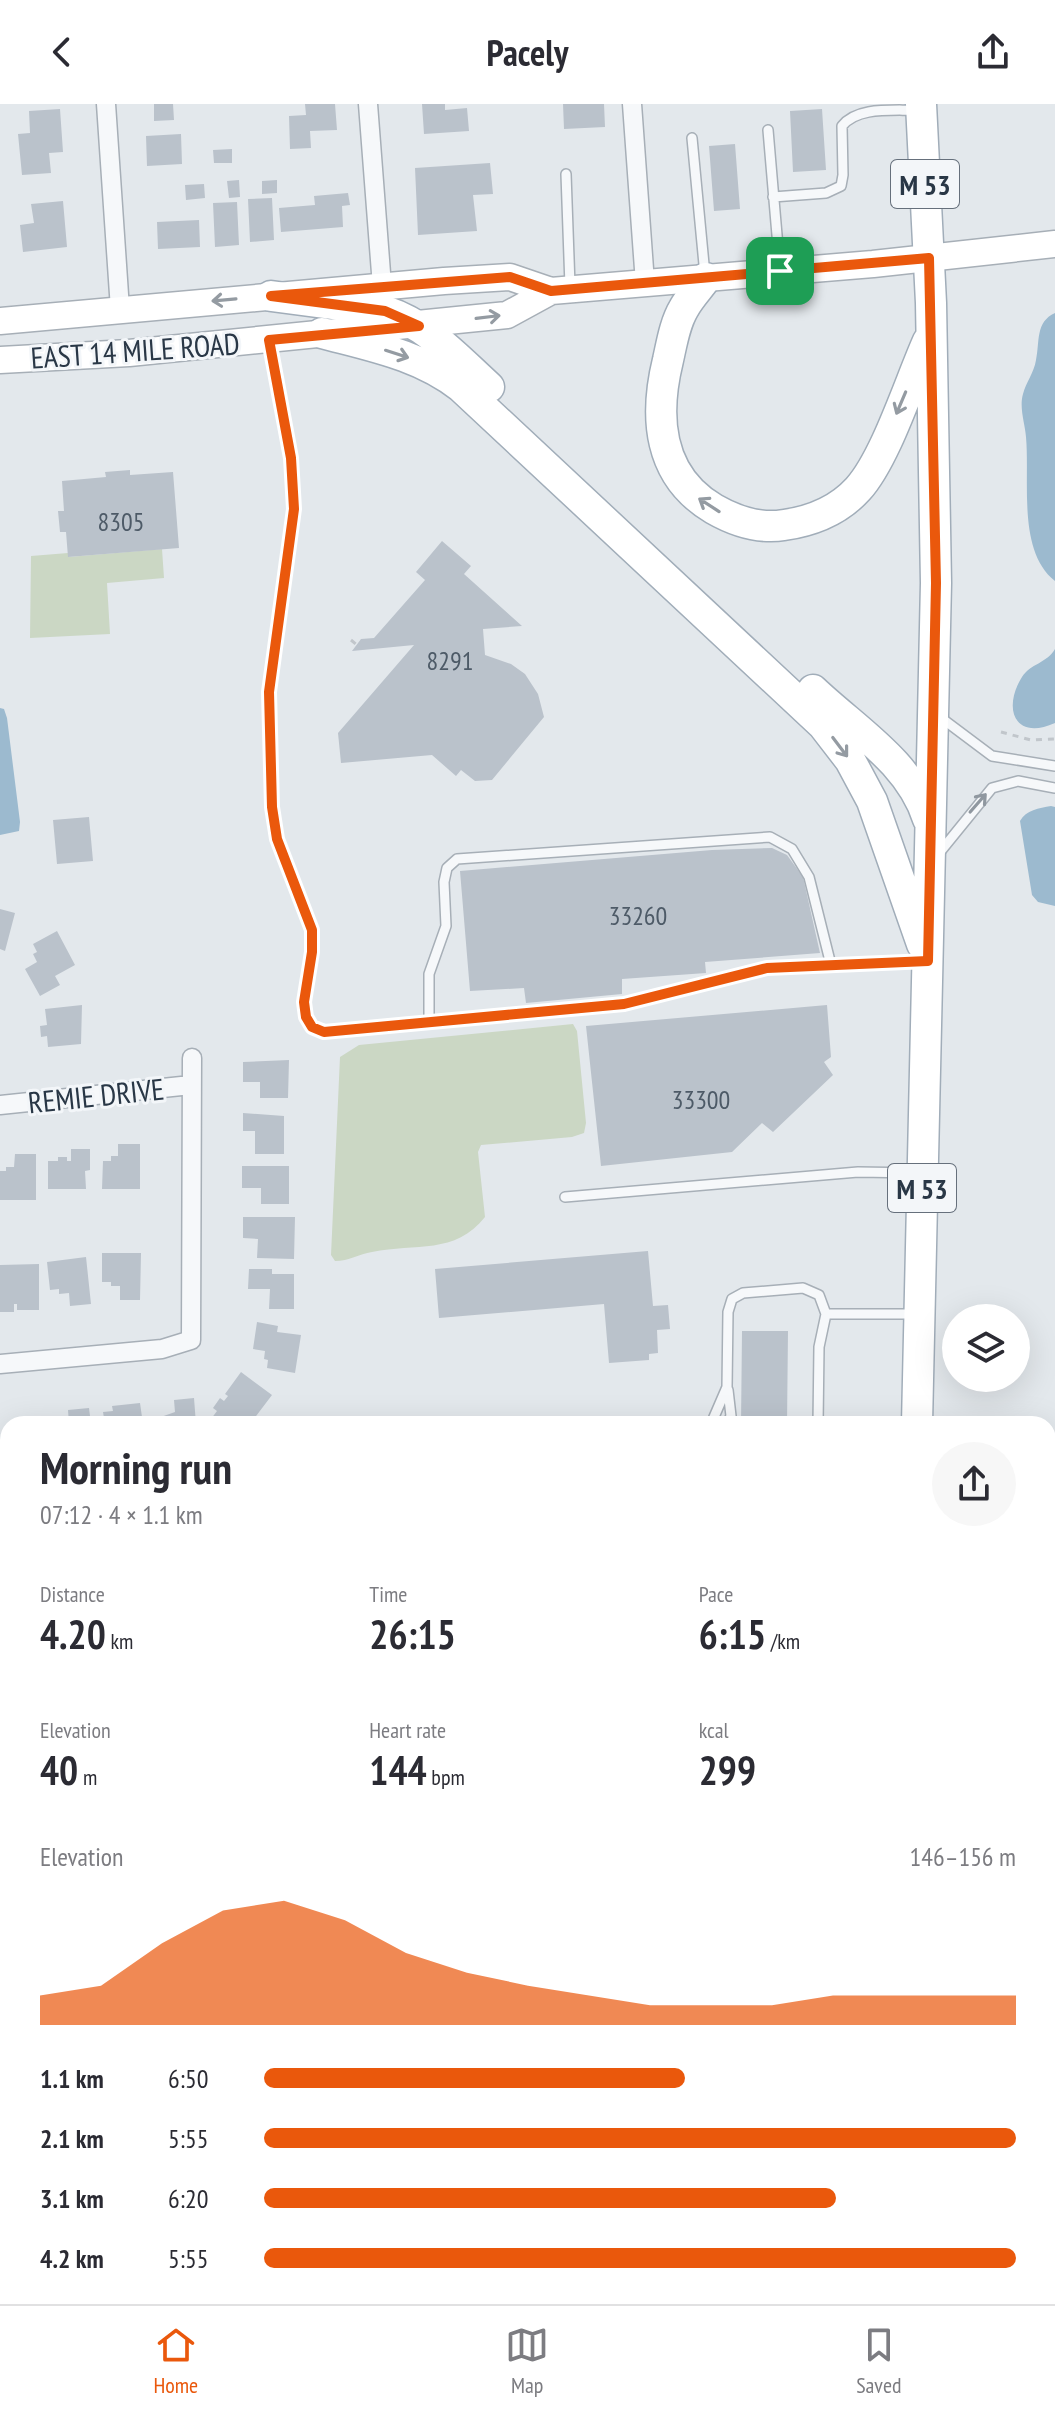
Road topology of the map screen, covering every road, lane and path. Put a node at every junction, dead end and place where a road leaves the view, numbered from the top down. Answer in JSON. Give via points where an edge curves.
{"nodes":[{"id":1,"x":106,"y":104,"type":"edge"},
{"id":2,"x":368,"y":104,"type":"edge"},
{"id":3,"x":632,"y":104,"type":"edge"},
{"id":4,"x":921,"y":107,"type":"edge"},
{"id":5,"x":768,"y":130,"type":"dead end"},
{"id":6,"x":692,"y":138,"type":"dead end"},
{"id":7,"x":566,"y":174,"type":"dead end"},
{"id":8,"x":773,"y":197,"type":"junction"},
{"id":9,"x":1055,"y":244,"type":"edge"},
{"id":10,"x":929,"y":258,"type":"junction"},
{"id":11,"x":780,"y":271,"type":"junction"},
{"id":12,"x":706,"y":278,"type":"junction"},
{"id":13,"x":645,"y":283,"type":"junction"},
{"id":14,"x":382,"y":286,"type":"junction"},
{"id":15,"x":561,"y":290,"type":"junction"},
{"id":16,"x":271,"y":296,"type":"junction"},
{"id":17,"x":120,"y":309,"type":"junction"},
{"id":18,"x":0,"y":321,"type":"edge"},
{"id":19,"x":419,"y":326,"type":"junction"},
{"id":20,"x":932,"y":332,"type":"junction"},
{"id":21,"x":322,"y":333,"type":"junction"},
{"id":22,"x":269,"y":340,"type":"junction"},
{"id":23,"x":0,"y":360,"type":"edge"},
{"id":24,"x":351,"y":640,"type":"dead end"},
{"id":25,"x":357,"y":645,"type":"dead end"},
{"id":26,"x":933,"y":712,"type":"junction"},
{"id":27,"x":1001,"y":732,"type":"dead end"},
{"id":28,"x":1055,"y":739,"type":"edge"},
{"id":29,"x":1055,"y":766,"type":"edge"},
{"id":30,"x":1055,"y":788,"type":"edge"},
{"id":31,"x":931,"y":829,"type":"junction"},
{"id":32,"x":930,"y":864,"type":"junction"},
{"id":33,"x":928,"y":961,"type":"junction"},
{"id":34,"x":831,"y":965,"type":"junction"},
{"id":35,"x":429,"y":1022,"type":"junction"},
{"id":36,"x":192,"y":1058,"type":"dead end"},
{"id":37,"x":191,"y":1085,"type":"junction"},
{"id":38,"x":0,"y":1105,"type":"edge"},
{"id":39,"x":922,"y":1173,"type":"junction"},
{"id":40,"x":565,"y":1197,"type":"dead end"},
{"id":41,"x":826,"y":1314,"type":"junction"},
{"id":42,"x":920,"y":1314,"type":"junction"},
{"id":43,"x":0,"y":1364,"type":"edge"},
{"id":44,"x":727,"y":1387,"type":"junction"},
{"id":45,"x":714,"y":1416,"type":"edge"},
{"id":46,"x":731,"y":1416,"type":"edge"},
{"id":47,"x":818,"y":1416,"type":"edge"},
{"id":48,"x":917,"y":1416,"type":"edge"}],
"edges":[{"from":1,"to":17,"type":"street"},
{"from":2,"to":14,"type":"street"},
{"from":3,"to":13,"type":"street"},
{"from":4,"to":8,"type":"lane","via":[[848,118],[842,126],[841,186],[826,193]]},
{"from":4,"to":10,"type":"main road","number":"M 53"},
{"from":5,"to":8,"type":"lane"},
{"from":6,"to":12,"type":"lane"},
{"from":7,"to":15,"type":"lane"},
{"from":8,"to":11,"type":"lane"},
{"from":9,"to":10,"type":"main road","name":"EAST 14 MILE ROAD"},
{"from":10,"to":11,"type":"main road","name":"EAST 14 MILE ROAD"},
{"from":10,"to":20,"type":"main road","number":"M 53"},
{"from":11,"to":12,"type":"main road","name":"EAST 14 MILE ROAD"},
{"from":12,"to":13,"type":"main road","name":"EAST 14 MILE ROAD"},
{"from":20,"to":12,"type":"main road","one_way":true,"via":[[860,486],[814,519],[756,525],[720,513],[691,492],[664,442],[660,400],[673,337],[683,309]]},
{"from":13,"to":15,"type":"main road","name":"EAST 14 MILE ROAD"},
{"from":14,"to":15,"type":"main road","name":"EAST 14 MILE ROAD","via":[[510,277]]},
{"from":14,"to":16,"type":"main road","name":"EAST 14 MILE ROAD"},
{"from":19,"to":15,"type":"main road","name":"EAST 14 MILE ROAD","one_way":true,"via":[[507,315]]},
{"from":16,"to":17,"type":"main road","name":"EAST 14 MILE ROAD","one_way":true},
{"from":16,"to":19,"type":"main road","via":[[385,311]]},
{"from":17,"to":18,"type":"main road","name":"EAST 14 MILE ROAD"},
{"from":19,"to":21,"type":"main road","name":"EAST 14 MILE ROAD"},
{"from":19,"to":31,"type":"main road","via":[[893,761],[910,780]]},
{"from":20,"to":26,"type":"main road","number":"M 53"},
{"from":21,"to":22,"type":"main road","name":"EAST 14 MILE ROAD"},
{"from":21,"to":33,"type":"main road","one_way":true,"via":[[399,353],[461,387],[823,725],[872,801]]},
{"from":22,"to":23,"type":"main road","name":"EAST 14 MILE ROAD"},
{"from":22,"to":35,"type":"lane","via":[[291,458],[294,509],[269,692],[272,807],[277,839],[312,930],[306,1017],[324,1032]]},
{"from":24,"to":25,"type":"path"},
{"from":26,"to":29,"type":"lane","via":[[992,756]]},
{"from":26,"to":31,"type":"main road","number":"M 53"},
{"from":27,"to":28,"type":"path","via":[[1031,740]]},
{"from":32,"to":30,"type":"lane","one_way":true,"via":[[992,788],[1018,781]]},
{"from":31,"to":32,"type":"main road","number":"M 53"},
{"from":32,"to":33,"type":"main road","number":"M 53"},
{"from":33,"to":34,"type":"lane"},
{"from":33,"to":39,"type":"main road","number":"M 53"},
{"from":34,"to":35,"type":"lane","via":[[767,968],[624,1004]]},
{"from":34,"to":35,"type":"lane","via":[[809,877],[792,849],[770,837],[457,859],[447,868],[444,882],[446,926],[429,974]]},
{"from":36,"to":37,"type":"street"},
{"from":37,"to":38,"type":"street","name":"REMIE DRIVE"},
{"from":37,"to":43,"type":"street","via":[[191,1340],[162,1349]]},
{"from":39,"to":40,"type":"lane","via":[[858,1172]]},
{"from":39,"to":42,"type":"main road","number":"M 53"},
{"from":41,"to":42,"type":"lane"},
{"from":41,"to":44,"type":"lane","via":[[819,1295],[803,1288],[737,1294],[728,1312]]},
{"from":41,"to":47,"type":"lane","via":[[819,1347]]},
{"from":42,"to":48,"type":"main road","number":"M 53"},
{"from":44,"to":45,"type":"lane"},
{"from":44,"to":46,"type":"lane"}]}
